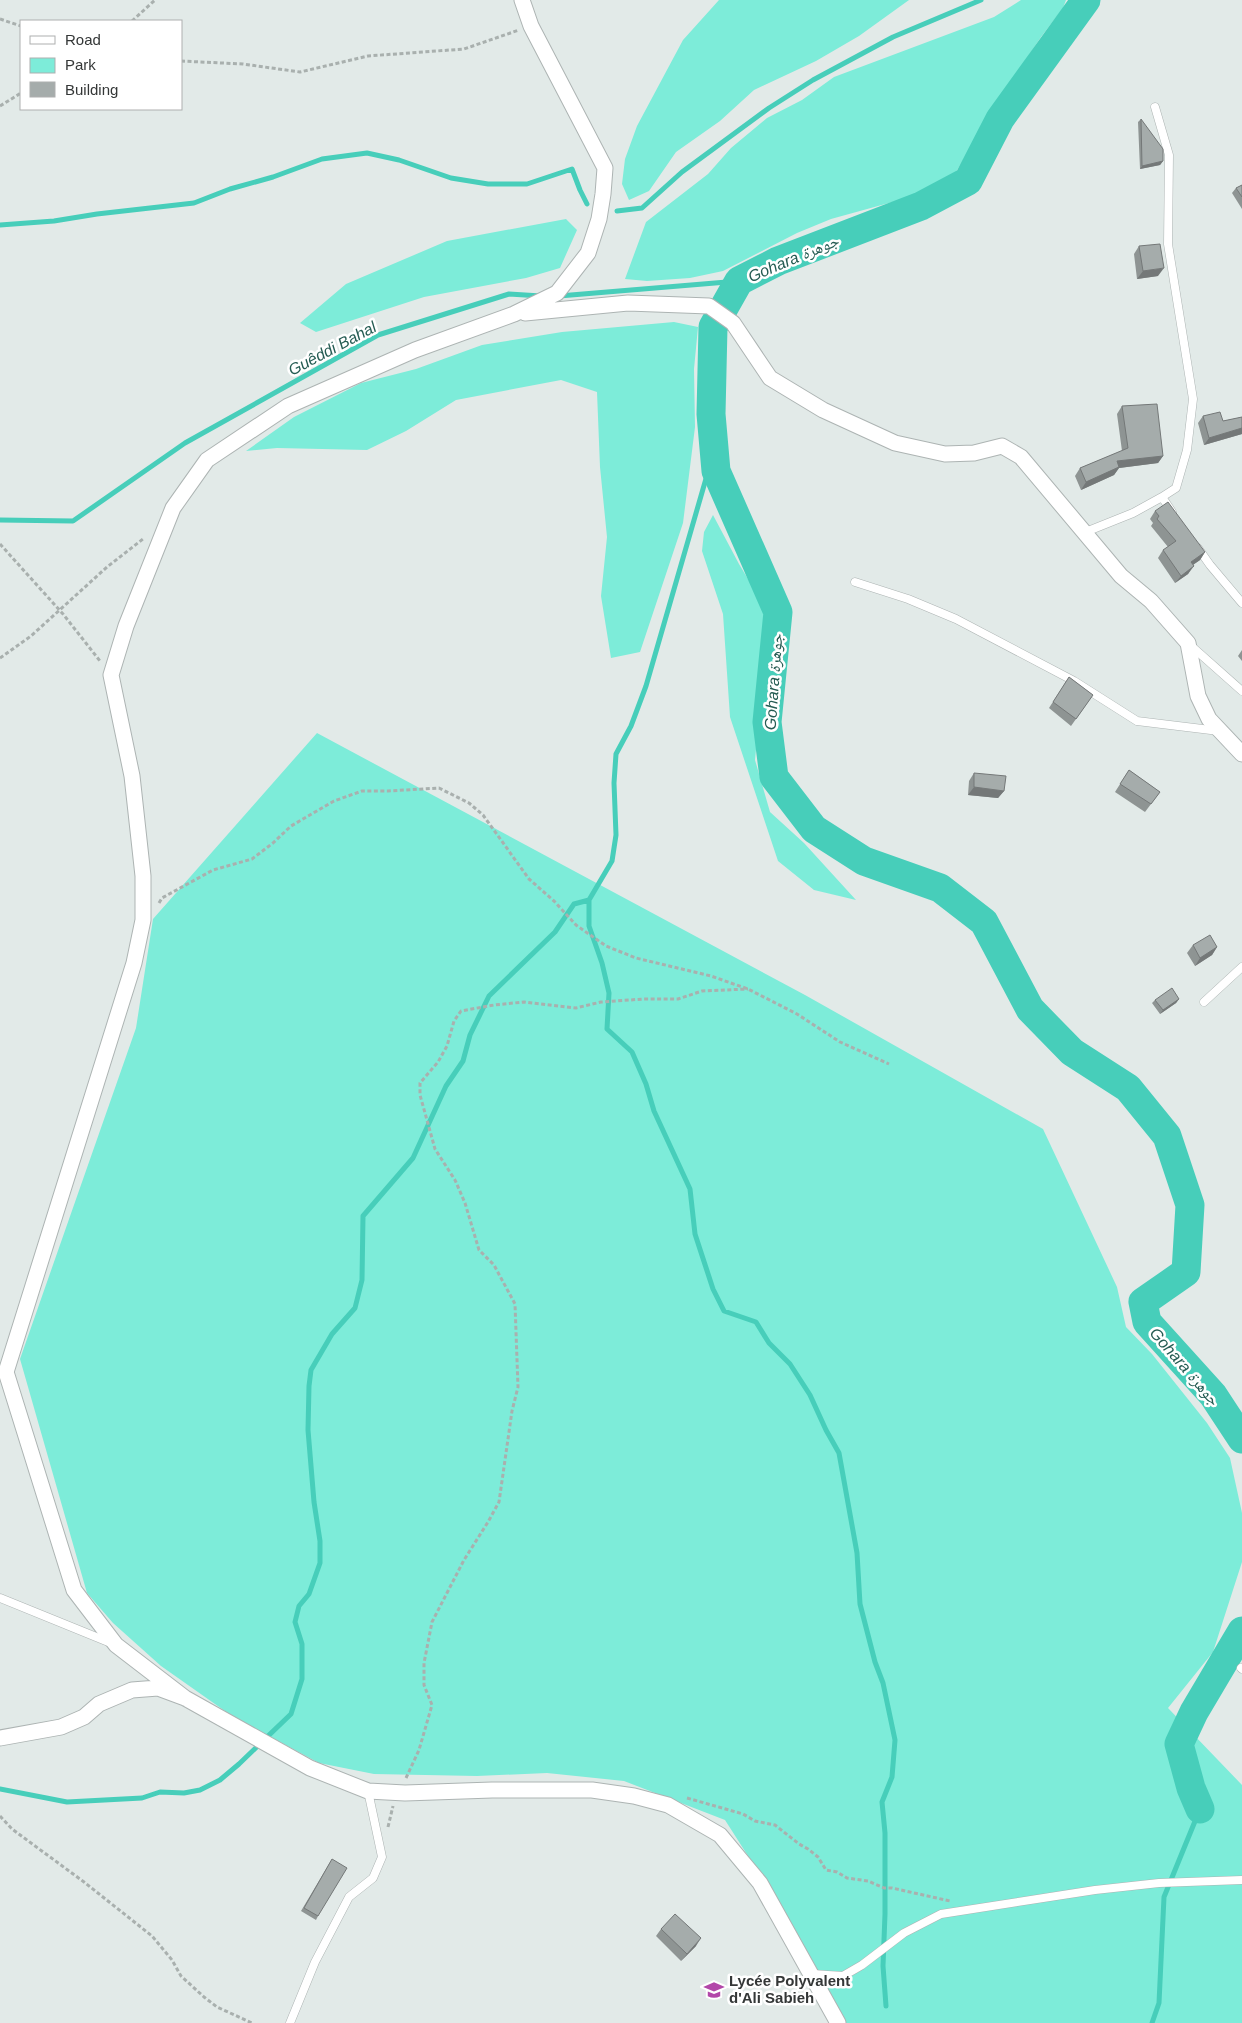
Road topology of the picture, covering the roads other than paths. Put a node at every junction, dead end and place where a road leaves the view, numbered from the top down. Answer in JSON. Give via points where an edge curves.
{"nodes":[{"id":1,"x":522,"y":0,"type":"edge"},
{"id":2,"x":1155,"y":107,"type":"dead end"},
{"id":3,"x":514,"y":314,"type":"junction"},
{"id":4,"x":1162,"y":497,"type":"junction"},
{"id":5,"x":1178,"y":520,"type":"edge"},
{"id":6,"x":1083,"y":533,"type":"junction"},
{"id":7,"x":1194,"y":543,"type":"edge"},
{"id":8,"x":855,"y":582,"type":"dead end"},
{"id":9,"x":1242,"y":603,"type":"edge"},
{"id":10,"x":1188,"y":643,"type":"junction"},
{"id":11,"x":1242,"y":690,"type":"edge"},
{"id":12,"x":1220,"y":731,"type":"junction"},
{"id":13,"x":1242,"y":754,"type":"edge"},
{"id":14,"x":1242,"y":967,"type":"edge"},
{"id":15,"x":1204,"y":1002,"type":"dead end"},
{"id":16,"x":0,"y":1598,"type":"edge"},
{"id":17,"x":116,"y":1645,"type":"junction"},
{"id":18,"x":185,"y":1698,"type":"junction"},
{"id":19,"x":0,"y":1738,"type":"edge"},
{"id":20,"x":368,"y":1791,"type":"junction"},
{"id":21,"x":1242,"y":1880,"type":"edge"},
{"id":22,"x":812,"y":1974,"type":"junction"},
{"id":23,"x":290,"y":2023,"type":"edge"},
{"id":24,"x":838,"y":2023,"type":"edge"}],
"edges":[{"from":1,"to":3,"type":"street","via":[[531,26],[604,168],[603,194],[588,253],[557,293]]},
{"from":2,"to":4,"type":"lane","via":[[1169,156],[1168,244],[1193,399],[1186,450],[1176,488]]},
{"from":3,"to":6,"type":"street","via":[[628,303],[709,306],[734,323],[770,378],[823,410],[895,443],[945,454],[974,453],[1002,446],[1021,457]]},
{"from":3,"to":17,"type":"street","via":[[415,350],[288,406],[207,460],[173,508],[126,626],[111,675],[132,776],[143,876],[143,920],[134,964],[6,1372],[74,1590]]},
{"from":4,"to":5,"type":"lane"},
{"from":4,"to":6,"type":"lane","via":[[1133,513]]},
{"from":6,"to":10,"type":"street"},
{"from":7,"to":9,"type":"lane"},
{"from":8,"to":12,"type":"lane","via":[[908,599],[956,620],[1074,681],[1136,721]]},
{"from":10,"to":11,"type":"lane"},
{"from":10,"to":12,"type":"street","via":[[1198,696],[1209,719]]},
{"from":12,"to":13,"type":"street"},
{"from":14,"to":15,"type":"lane"},
{"from":16,"to":17,"type":"lane"},
{"from":17,"to":18,"type":"street"},
{"from":18,"to":19,"type":"street","via":[[158,1688],[132,1690],[99,1704],[84,1717],[61,1727]]},
{"from":18,"to":20,"type":"street","via":[[310,1768]]},
{"from":20,"to":22,"type":"street","via":[[592,1790],[668,1805],[720,1835],[760,1883]]},
{"from":20,"to":23,"type":"lane","via":[[382,1857],[373,1878],[349,1897],[315,1962]]},
{"from":21,"to":22,"type":"lane","via":[[1132,1886],[940,1914],[904,1933],[843,1976]]},
{"from":22,"to":24,"type":"street"}]}
